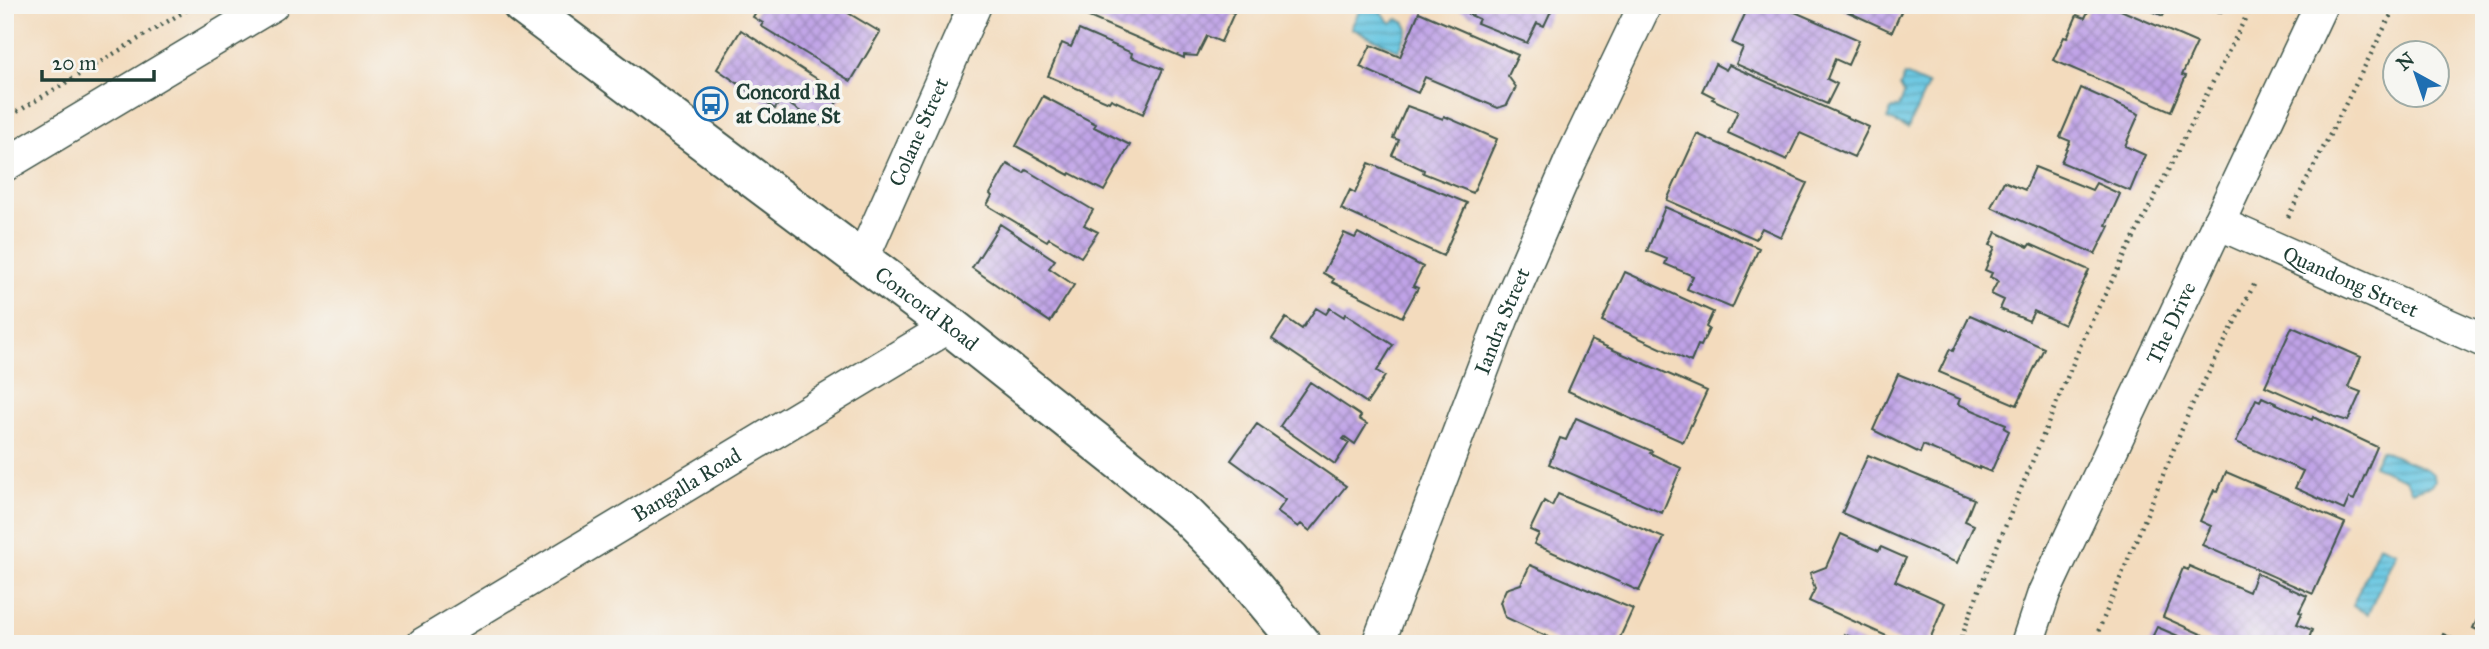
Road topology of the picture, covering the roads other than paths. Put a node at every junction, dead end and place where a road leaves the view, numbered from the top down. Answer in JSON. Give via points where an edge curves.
{"nodes":[{"id":1,"x":272,"y":5,"type":"edge"},
{"id":2,"x":522,"y":5,"type":"edge"},
{"id":3,"x":975,"y":5,"type":"edge"},
{"id":4,"x":1645,"y":5,"type":"edge"},
{"id":5,"x":2321,"y":5,"type":"edge"},
{"id":6,"x":5,"y":165,"type":"edge"},
{"id":7,"x":2218,"y":223,"type":"junction"},
{"id":8,"x":862,"y":260,"type":"junction"},
{"id":9,"x":950,"y":326,"type":"junction"},
{"id":10,"x":2484,"y":341,"type":"edge"},
{"id":11,"x":423,"y":644,"type":"edge"},
{"id":12,"x":1301,"y":644,"type":"edge"},
{"id":13,"x":1378,"y":644,"type":"edge"},
{"id":14,"x":2027,"y":644,"type":"edge"}],
"edges":[{"from":1,"to":6,"type":"street"},
{"from":2,"to":8,"type":"main road","name":"Concord Road"},
{"from":3,"to":8,"type":"street","name":"Colane Street"},
{"from":4,"to":13,"type":"street","name":"Iandra Street","via":[[1502,319]]},
{"from":5,"to":7,"type":"street","name":"The Drive"},
{"from":7,"to":10,"type":"street","name":"Quandong Street"},
{"from":7,"to":14,"type":"street","name":"The Drive","via":[[2044,593]]},
{"from":8,"to":9,"type":"main road","name":"Concord Road"},
{"from":9,"to":11,"type":"street","name":"Bangalla Road"},
{"from":9,"to":12,"type":"main road","name":"Concord Road","via":[[1185,515],[1231,560]]}]}
